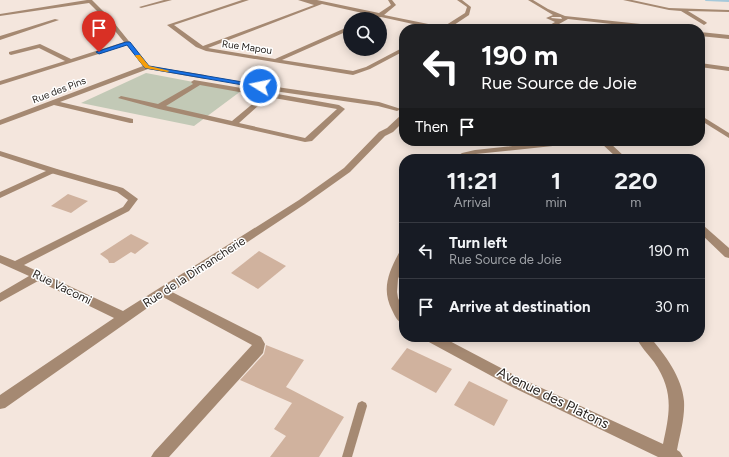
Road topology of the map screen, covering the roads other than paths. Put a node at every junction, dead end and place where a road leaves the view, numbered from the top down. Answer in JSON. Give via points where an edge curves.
{"nodes":[{"id":1,"x":163,"y":0,"type":"edge"},
{"id":2,"x":170,"y":0,"type":"edge"},
{"id":3,"x":247,"y":0,"type":"edge"},
{"id":4,"x":300,"y":0,"type":"edge"},
{"id":5,"x":311,"y":0,"type":"edge"},
{"id":6,"x":390,"y":0,"type":"edge"},
{"id":7,"x":460,"y":0,"type":"edge"},
{"id":8,"x":530,"y":0,"type":"edge"},
{"id":9,"x":625,"y":0,"type":"edge"},
{"id":10,"x":89,"y":1,"type":"edge"},
{"id":11,"x":322,"y":4,"type":"junction"},
{"id":12,"x":546,"y":10,"type":"junction"},
{"id":13,"x":683,"y":10,"type":"junction"},
{"id":14,"x":729,"y":11,"type":"edge"},
{"id":15,"x":355,"y":12,"type":"edge"},
{"id":16,"x":383,"y":12,"type":"edge"},
{"id":17,"x":0,"y":15,"type":"edge"},
{"id":18,"x":549,"y":17,"type":"junction"},
{"id":19,"x":387,"y":19,"type":"edge"},
{"id":20,"x":562,"y":19,"type":"junction"},
{"id":21,"x":57,"y":20,"type":"dead end"},
{"id":22,"x":387,"y":20,"type":"edge"},
{"id":23,"x":596,"y":23,"type":"junction"},
{"id":24,"x":704,"y":23,"type":"dead end"},
{"id":25,"x":407,"y":24,"type":"edge"},
{"id":26,"x":415,"y":24,"type":"edge"},
{"id":27,"x":451,"y":24,"type":"edge"},
{"id":28,"x":545,"y":24,"type":"edge"},
{"id":29,"x":551,"y":24,"type":"edge"},
{"id":30,"x":605,"y":24,"type":"edge"},
{"id":31,"x":608,"y":24,"type":"edge"},
{"id":32,"x":343,"y":31,"type":"edge"},
{"id":33,"x":705,"y":34,"type":"edge"},
{"id":34,"x":729,"y":36,"type":"edge"},
{"id":35,"x":0,"y":38,"type":"edge"},
{"id":36,"x":128,"y":43,"type":"junction"},
{"id":37,"x":202,"y":48,"type":"junction"},
{"id":38,"x":399,"y":52,"type":"edge"},
{"id":39,"x":11,"y":53,"type":"dead end"},
{"id":40,"x":276,"y":60,"type":"junction"},
{"id":41,"x":70,"y":61,"type":"junction"},
{"id":42,"x":705,"y":66,"type":"edge"},
{"id":43,"x":147,"y":67,"type":"junction"},
{"id":44,"x":729,"y":69,"type":"edge"},
{"id":45,"x":0,"y":83,"type":"edge"},
{"id":46,"x":274,"y":89,"type":"junction"},
{"id":47,"x":268,"y":94,"type":"junction"},
{"id":48,"x":121,"y":98,"type":"dead end"},
{"id":49,"x":54,"y":103,"type":"junction"},
{"id":50,"x":159,"y":107,"type":"junction"},
{"id":51,"x":399,"y":110,"type":"edge"},
{"id":52,"x":705,"y":120,"type":"edge"},
{"id":53,"x":130,"y":121,"type":"dead end"},
{"id":54,"x":399,"y":121,"type":"edge"},
{"id":55,"x":0,"y":123,"type":"edge"},
{"id":56,"x":233,"y":124,"type":"junction"},
{"id":57,"x":382,"y":134,"type":"junction"},
{"id":58,"x":729,"y":136,"type":"edge"},
{"id":59,"x":534,"y":146,"type":"edge"},
{"id":60,"x":609,"y":146,"type":"edge"},
{"id":61,"x":496,"y":150,"type":"junction"},
{"id":62,"x":0,"y":153,"type":"edge"},
{"id":63,"x":468,"y":154,"type":"edge"},
{"id":64,"x":499,"y":154,"type":"edge"},
{"id":65,"x":617,"y":154,"type":"edge"},
{"id":66,"x":54,"y":171,"type":"junction"},
{"id":67,"x":0,"y":195,"type":"edge"},
{"id":68,"x":705,"y":232,"type":"edge"},
{"id":69,"x":729,"y":254,"type":"edge"},
{"id":70,"x":0,"y":259,"type":"edge"},
{"id":71,"x":15,"y":264,"type":"junction"},
{"id":72,"x":399,"y":265,"type":"edge"},
{"id":73,"x":38,"y":276,"type":"junction"},
{"id":74,"x":163,"y":292,"type":"junction"},
{"id":75,"x":0,"y":298,"type":"edge"},
{"id":76,"x":399,"y":312,"type":"edge"},
{"id":77,"x":124,"y":317,"type":"junction"},
{"id":78,"x":440,"y":342,"type":"edge"},
{"id":79,"x":645,"y":342,"type":"edge"},
{"id":80,"x":0,"y":403,"type":"edge"},
{"id":81,"x":362,"y":406,"type":"dead end"},
{"id":82,"x":672,"y":455,"type":"edge"},
{"id":83,"x":159,"y":457,"type":"edge"},
{"id":84,"x":347,"y":457,"type":"edge"}],
"edges":[{"from":1,"to":2,"type":"street","via":[[140,7]]},
{"from":3,"to":37,"type":"street","name":"Rue Mapou","via":[[170,25]]},
{"from":4,"to":11,"type":"street"},
{"from":5,"to":11,"type":"street"},
{"from":6,"to":16,"type":"street","via":[[394,5]]},
{"from":7,"to":27,"type":"street","via":[[469,7],[467,14]]},
{"from":8,"to":12,"type":"street"},
{"from":9,"to":13,"type":"street"},
{"from":10,"to":17,"type":"street"},
{"from":10,"to":36,"type":"street"},
{"from":11,"to":15,"type":"street"},
{"from":11,"to":37,"type":"street"},
{"from":12,"to":18,"type":"street"},
{"from":12,"to":20,"type":"street"},
{"from":13,"to":14,"type":"street"},
{"from":13,"to":24,"type":"street"},
{"from":18,"to":20,"type":"street"},
{"from":18,"to":28,"type":"street"},
{"from":19,"to":26,"type":"street"},
{"from":20,"to":23,"type":"street"},
{"from":20,"to":29,"type":"street"},
{"from":21,"to":35,"type":"street"},
{"from":22,"to":25,"type":"street"},
{"from":23,"to":30,"type":"street"},
{"from":23,"to":31,"type":"street"},
{"from":32,"to":40,"type":"street"},
{"from":33,"to":34,"type":"street"},
{"from":36,"to":41,"type":"street"},
{"from":36,"to":43,"type":"street"},
{"from":37,"to":40,"type":"street","name":"Rue Mapou"},
{"from":38,"to":40,"type":"street","name":"Rue Mapou","via":[[353,73]]},
{"from":39,"to":41,"type":"street","via":[[40,46]]},
{"from":41,"to":45,"type":"street"},
{"from":42,"to":44,"type":"street"},
{"from":43,"to":46,"type":"street"},
{"from":43,"to":49,"type":"street","name":"Rue des Pins"},
{"from":46,"to":47,"type":"street"},
{"from":46,"to":51,"type":"street","via":[[379,104]]},
{"from":47,"to":50,"type":"street","via":[[197,82]]},
{"from":47,"to":56,"type":"street"},
{"from":47,"to":56,"type":"street","via":[[341,109],[307,140]]},
{"from":48,"to":50,"type":"street"},
{"from":49,"to":53,"type":"street"},
{"from":49,"to":55,"type":"street","name":"Rue des Pins"},
{"from":50,"to":56,"type":"street"},
{"from":51,"to":57,"type":"street","name":"Rue de la Dimancherie"},
{"from":52,"to":58,"type":"street"},
{"from":54,"to":57,"type":"street","name":"Rue de la Dimancherie"},
{"from":57,"to":74,"type":"street","name":"Rue de la Dimancherie","via":[[347,170],[306,200]]},
{"from":59,"to":61,"type":"street"},
{"from":60,"to":65,"type":"street"},
{"from":61,"to":63,"type":"street"},
{"from":61,"to":64,"type":"street"},
{"from":62,"to":66,"type":"street"},
{"from":66,"to":67,"type":"street"},
{"from":66,"to":71,"type":"street","via":[[120,190],[133,199],[126,209]]},
{"from":68,"to":69,"type":"street"},
{"from":70,"to":71,"type":"street","name":"Rue Vacomi"},
{"from":71,"to":73,"type":"street","name":"Rue Vacomi"},
{"from":72,"to":76,"type":"street","via":[[390,285],[392,300]]},
{"from":73,"to":75,"type":"street"},
{"from":73,"to":77,"type":"street","name":"Rue Vacomi"},
{"from":74,"to":77,"type":"street","name":"Rue de la Dimancherie"},
{"from":74,"to":83,"type":"street","via":[[259,344],[258,349]]},
{"from":77,"to":80,"type":"street","name":"Rue de la Dimancherie"},
{"from":78,"to":82,"type":"street","name":"Avenue des Platons","via":[[515,382]]},
{"from":79,"to":82,"type":"street","via":[[669,376],[676,396]]},
{"from":81,"to":84,"type":"lane"}]}
